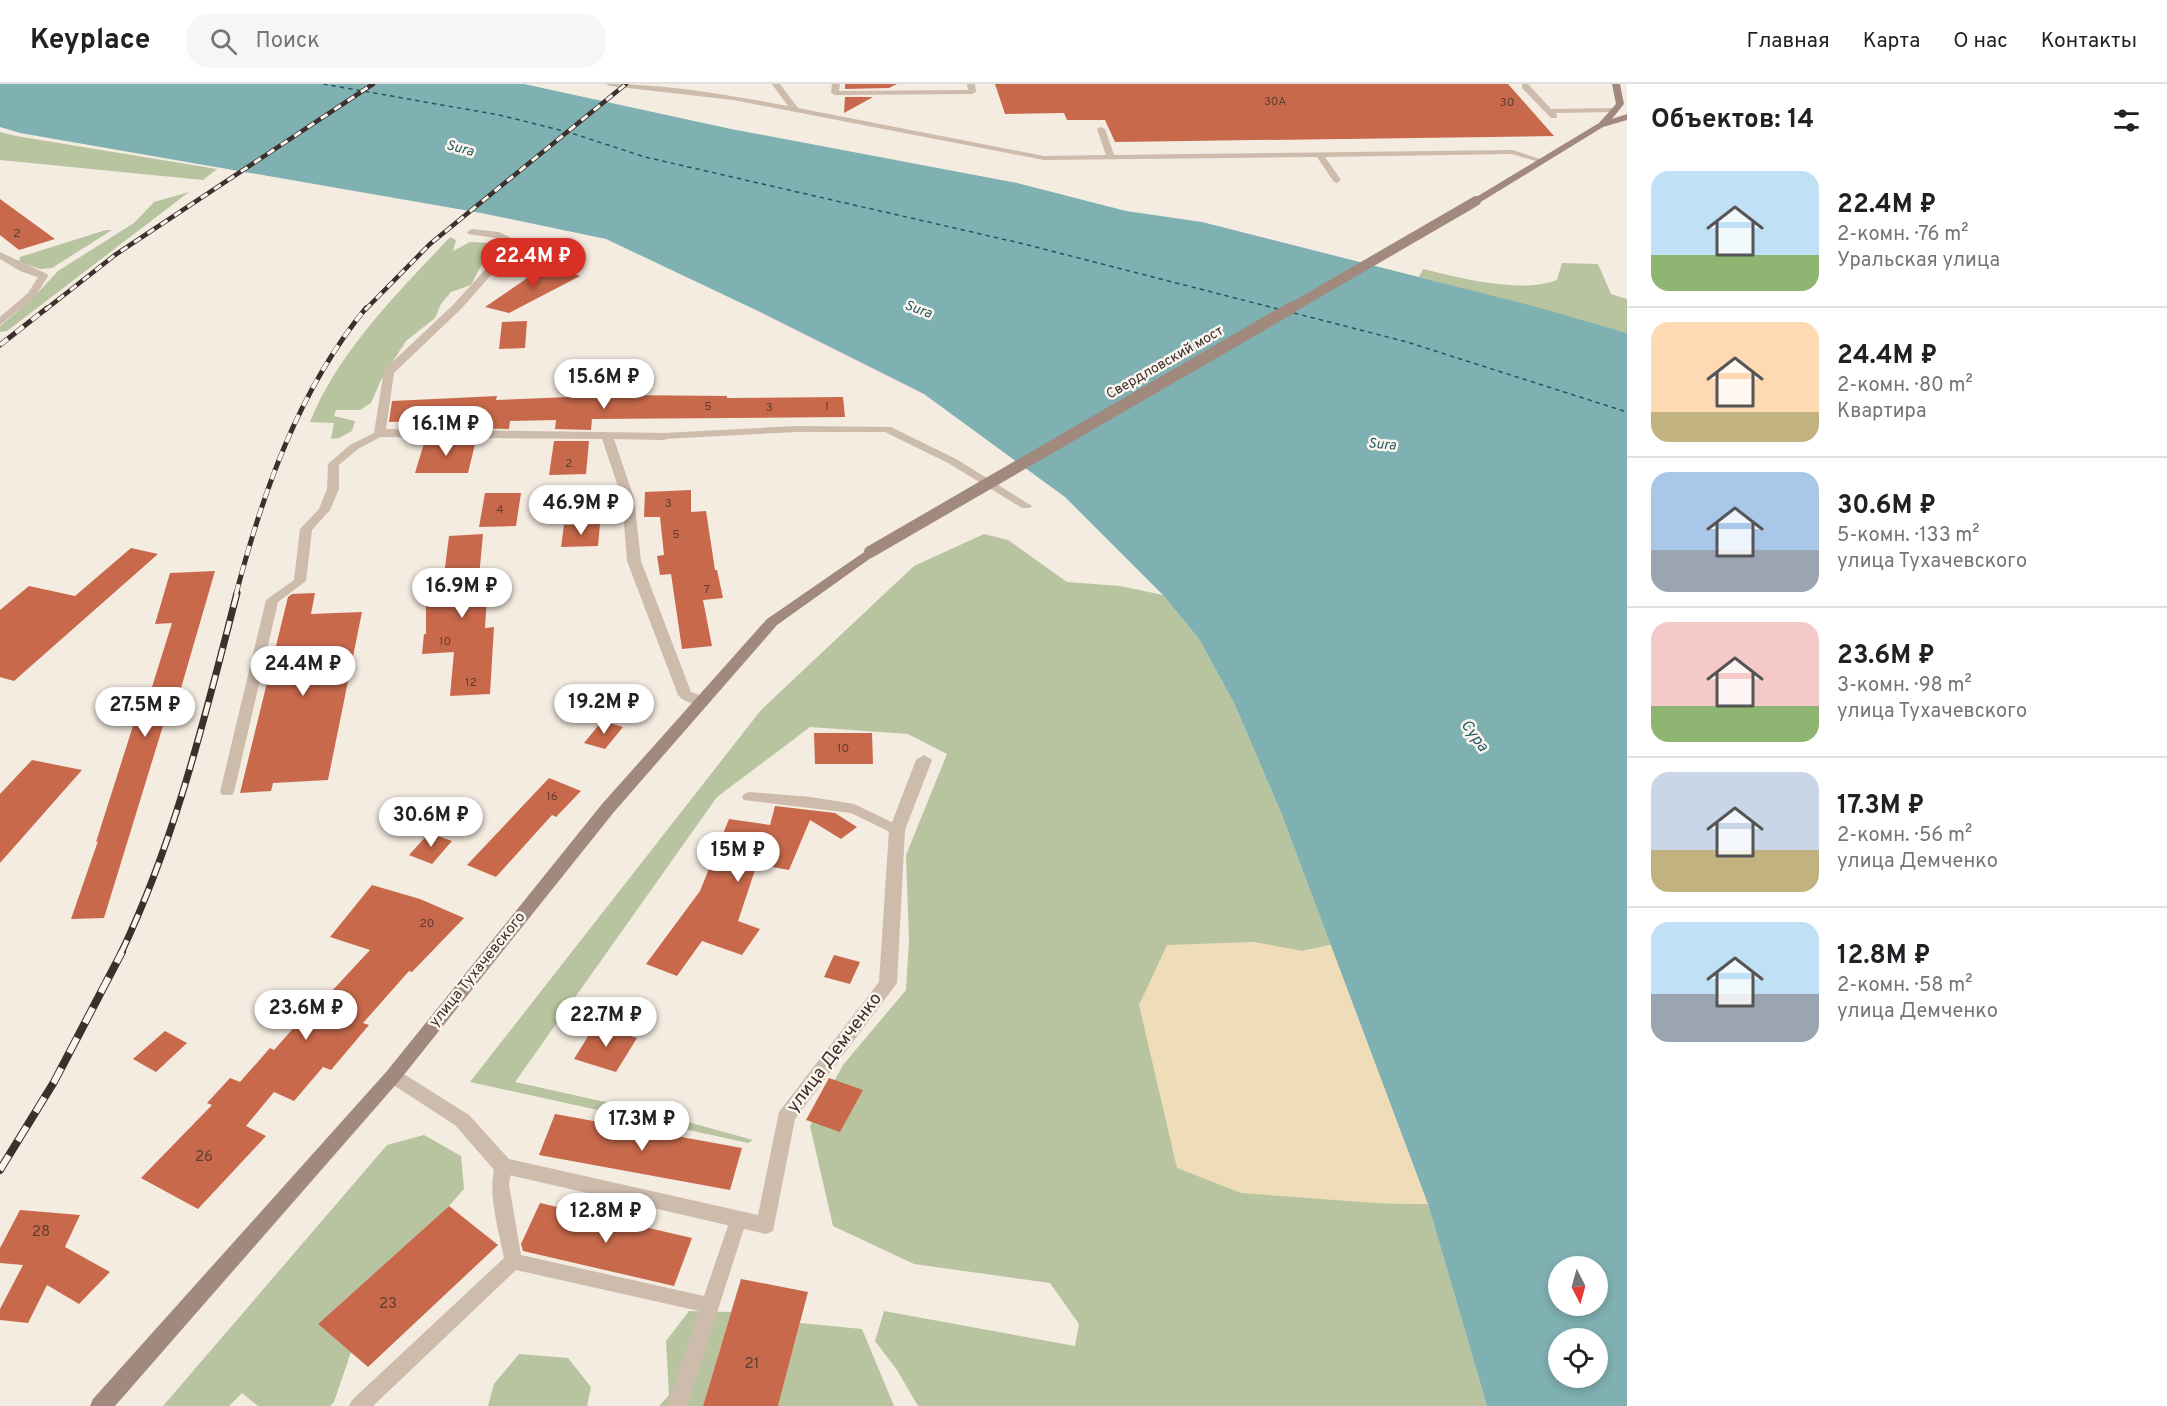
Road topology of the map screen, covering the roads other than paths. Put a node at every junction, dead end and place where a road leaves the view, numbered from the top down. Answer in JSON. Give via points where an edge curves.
{"nodes":[{"id":1,"x":610,"y":84,"type":"edge"},
{"id":2,"x":776,"y":84,"type":"edge"},
{"id":3,"x":836,"y":84,"type":"edge"},
{"id":4,"x":971,"y":84,"type":"edge"},
{"id":5,"x":1616,"y":84,"type":"edge"},
{"id":6,"x":1525,"y":86,"type":"dead end"},
{"id":7,"x":875,"y":88,"type":"edge"},
{"id":8,"x":795,"y":110,"type":"junction"},
{"id":9,"x":1614,"y":110,"type":"junction"},
{"id":10,"x":1627,"y":117,"type":"edge"},
{"id":11,"x":1601,"y":125,"type":"junction"},
{"id":12,"x":1101,"y":129,"type":"dead end"},
{"id":13,"x":1320,"y":154,"type":"junction"},
{"id":14,"x":1111,"y":157,"type":"junction"},
{"id":15,"x":1542,"y":161,"type":"junction"},
{"id":16,"x":1337,"y":180,"type":"dead end"},
{"id":17,"x":472,"y":232,"type":"dead end"},
{"id":18,"x":0,"y":255,"type":"edge"},
{"id":19,"x":44,"y":276,"type":"joint"},
{"id":20,"x":0,"y":322,"type":"edge"},
{"id":21,"x":380,"y":433,"type":"junction"},
{"id":22,"x":607,"y":435,"type":"junction"},
{"id":23,"x":663,"y":436,"type":"joint"},
{"id":24,"x":1026,"y":506,"type":"dead end"},
{"id":25,"x":870,"y":552,"type":"joint"},
{"id":26,"x":703,"y":701,"type":"junction"},
{"id":27,"x":924,"y":760,"type":"dead end"},
{"id":28,"x":227,"y":792,"type":"dead end"},
{"id":29,"x":749,"y":797,"type":"dead end"},
{"id":30,"x":897,"y":830,"type":"junction"},
{"id":31,"x":393,"y":1076,"type":"junction"},
{"id":32,"x":502,"y":1166,"type":"junction"},
{"id":33,"x":738,"y":1219,"type":"junction"},
{"id":34,"x":513,"y":1261,"type":"junction"},
{"id":35,"x":709,"y":1305,"type":"junction"},
{"id":36,"x":101,"y":1406,"type":"edge"},
{"id":37,"x":359,"y":1406,"type":"edge"},
{"id":38,"x":677,"y":1406,"type":"edge"}],
"edges":[{"from":1,"to":8,"type":"lane","via":[[733,98]]},
{"from":2,"to":8,"type":"lane"},
{"from":3,"to":7,"type":"lane","via":[[835,93]]},
{"from":4,"to":7,"type":"lane","via":[[972,92]]},
{"from":5,"to":9,"type":"main road","via":[[1620,104]]},
{"from":6,"to":9,"type":"lane","via":[[1552,115]]},
{"from":8,"to":14,"type":"lane","via":[[1044,158]]},
{"from":9,"to":11,"type":"main road"},
{"from":10,"to":11,"type":"main road"},
{"from":11,"to":15,"type":"main road","name":"Свердловский мост"},
{"from":12,"to":14,"type":"lane"},
{"from":13,"to":14,"type":"lane"},
{"from":13,"to":15,"type":"lane","via":[[1513,152]]},
{"from":13,"to":16,"type":"lane"},
{"from":15,"to":25,"type":"main road","name":"Свердловский мост","bridge":true},
{"from":17,"to":21,"type":"street","via":[[499,235],[509,241],[510,248],[457,307],[388,372]]},
{"from":18,"to":19,"type":"street"},
{"from":19,"to":20,"type":"lane","via":[[32,295]]},
{"from":21,"to":22,"type":"street"},
{"from":21,"to":28,"type":"lane","via":[[334,464],[333,489],[324,510],[306,529],[300,581],[273,600]]},
{"from":22,"to":23,"type":"street"},
{"from":22,"to":26,"type":"street","via":[[628,498],[634,561],[644,592],[685,695]]},
{"from":23,"to":24,"type":"lane","via":[[887,429],[951,461]]},
{"from":25,"to":26,"type":"main road","name":"улица Тухачевского","via":[[772,622]]},
{"from":26,"to":31,"type":"main road","name":"улица Тухачевского","via":[[608,808]]},
{"from":27,"to":30,"type":"street","name":"улица Демченко"},
{"from":29,"to":30,"type":"lane","via":[[854,809]]},
{"from":30,"to":33,"type":"street","name":"улица Демченко","via":[[888,982],[786,1117],[766,1225]]},
{"from":31,"to":32,"type":"street","via":[[462,1120]]},
{"from":31,"to":36,"type":"main road","name":"улица Тухачевского"},
{"from":32,"to":33,"type":"street","name":"улица Демченко"},
{"from":32,"to":34,"type":"lane","via":[[500,1185]]},
{"from":33,"to":35,"type":"lane"},
{"from":34,"to":35,"type":"lane"},
{"from":34,"to":37,"type":"lane"},
{"from":35,"to":38,"type":"lane"}]}
